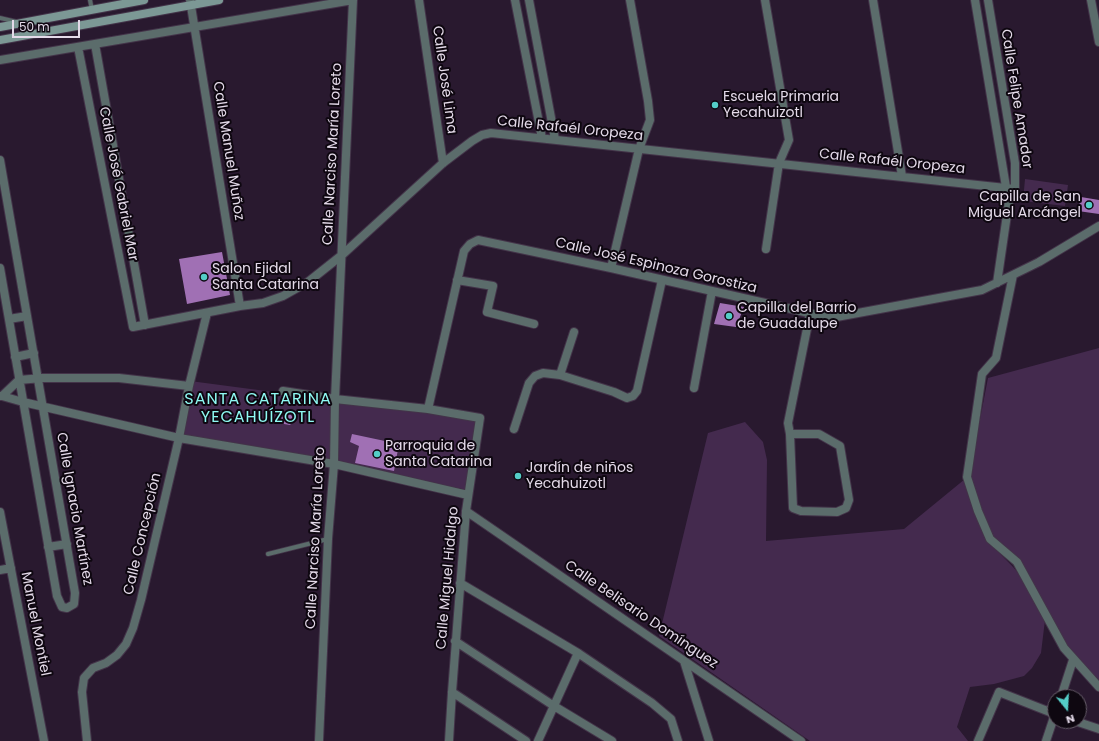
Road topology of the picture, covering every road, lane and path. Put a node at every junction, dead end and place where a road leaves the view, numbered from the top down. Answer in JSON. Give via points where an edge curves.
{"nodes":[{"id":1,"x":90,"y":0,"type":"edge"},
{"id":2,"x":144,"y":0,"type":"edge"},
{"id":3,"x":220,"y":0,"type":"edge"},
{"id":4,"x":353,"y":0,"type":"edge"},
{"id":5,"x":419,"y":0,"type":"edge"},
{"id":6,"x":515,"y":0,"type":"edge"},
{"id":7,"x":529,"y":0,"type":"edge"},
{"id":8,"x":630,"y":0,"type":"edge"},
{"id":9,"x":765,"y":0,"type":"edge"},
{"id":10,"x":872,"y":0,"type":"edge"},
{"id":11,"x":975,"y":0,"type":"edge"},
{"id":12,"x":988,"y":0,"type":"edge"},
{"id":13,"x":1091,"y":0,"type":"edge"},
{"id":14,"x":191,"y":3,"type":"edge"},
{"id":15,"x":92,"y":10,"type":"junction"},
{"id":16,"x":0,"y":18,"type":"edge"},
{"id":17,"x":22,"y":23,"type":"junction"},
{"id":18,"x":0,"y":27,"type":"edge"},
{"id":19,"x":195,"y":27,"type":"junction"},
{"id":20,"x":0,"y":40,"type":"edge"},
{"id":21,"x":1099,"y":42,"type":"edge"},
{"id":22,"x":95,"y":44,"type":"junction"},
{"id":23,"x":78,"y":47,"type":"junction"},
{"id":24,"x":0,"y":60,"type":"edge"},
{"id":25,"x":542,"y":138,"type":"junction"},
{"id":26,"x":555,"y":139,"type":"junction"},
{"id":27,"x":639,"y":149,"type":"junction"},
{"id":28,"x":0,"y":160,"type":"edge"},
{"id":29,"x":779,"y":162,"type":"junction"},
{"id":30,"x":443,"y":163,"type":"junction"},
{"id":31,"x":902,"y":176,"type":"junction"},
{"id":32,"x":2,"y":187,"type":"edge"},
{"id":33,"x":1005,"y":188,"type":"junction"},
{"id":34,"x":1015,"y":189,"type":"junction"},
{"id":35,"x":1009,"y":201,"type":"junction"},
{"id":36,"x":1099,"y":226,"type":"edge"},
{"id":37,"x":766,"y":249,"type":"dead end"},
{"id":38,"x":342,"y":255,"type":"junction"},
{"id":39,"x":0,"y":268,"type":"edge"},
{"id":40,"x":611,"y":268,"type":"junction"},
{"id":41,"x":1014,"y":275,"type":"junction"},
{"id":42,"x":457,"y":280,"type":"junction"},
{"id":43,"x":662,"y":280,"type":"junction"},
{"id":44,"x":997,"y":283,"type":"junction"},
{"id":45,"x":712,"y":291,"type":"junction"},
{"id":46,"x":240,"y":306,"type":"junction"},
{"id":47,"x":207,"y":313,"type":"junction"},
{"id":48,"x":810,"y":314,"type":"junction"},
{"id":49,"x":27,"y":316,"type":"junction"},
{"id":50,"x":9,"y":319,"type":"junction"},
{"id":51,"x":534,"y":324,"type":"dead end"},
{"id":52,"x":145,"y":325,"type":"junction"},
{"id":53,"x":133,"y":327,"type":"joint"},
{"id":54,"x":574,"y":332,"type":"dead end"},
{"id":55,"x":34,"y":353,"type":"junction"},
{"id":56,"x":15,"y":357,"type":"junction"},
{"id":57,"x":560,"y":376,"type":"junction"},
{"id":58,"x":38,"y":378,"type":"junction"},
{"id":59,"x":19,"y":380,"type":"junction"},
{"id":60,"x":189,"y":386,"type":"junction"},
{"id":61,"x":694,"y":388,"type":"dead end"},
{"id":62,"x":282,"y":391,"type":"dead end"},
{"id":63,"x":1,"y":396,"type":"edge"},
{"id":64,"x":335,"y":399,"type":"junction"},
{"id":65,"x":23,"y":402,"type":"junction"},
{"id":66,"x":43,"y":407,"type":"junction"},
{"id":67,"x":428,"y":410,"type":"junction"},
{"id":68,"x":514,"y":429,"type":"dead end"},
{"id":69,"x":790,"y":434,"type":"junction"},
{"id":70,"x":179,"y":438,"type":"junction"},
{"id":71,"x":334,"y":464,"type":"junction"},
{"id":72,"x":468,"y":495,"type":"junction"},
{"id":73,"x":466,"y":511,"type":"junction"},
{"id":74,"x":0,"y":512,"type":"edge"},
{"id":75,"x":328,"y":539,"type":"junction"},
{"id":76,"x":67,"y":544,"type":"junction"},
{"id":77,"x":48,"y":547,"type":"junction"},
{"id":78,"x":268,"y":554,"type":"dead end"},
{"id":79,"x":12,"y":568,"type":"junction"},
{"id":80,"x":0,"y":570,"type":"edge"},
{"id":81,"x":460,"y":583,"type":"junction"},
{"id":82,"x":455,"y":641,"type":"junction"},
{"id":83,"x":578,"y":653,"type":"junction"},
{"id":84,"x":1073,"y":660,"type":"junction"},
{"id":85,"x":684,"y":661,"type":"junction"},
{"id":86,"x":1099,"y":688,"type":"edge"},
{"id":87,"x":1064,"y":689,"type":"edge"},
{"id":88,"x":452,"y":692,"type":"junction"},
{"id":89,"x":554,"y":706,"type":"junction"},
{"id":90,"x":1047,"y":711,"type":"edge"},
{"id":91,"x":1087,"y":725,"type":"edge"},
{"id":92,"x":1050,"y":729,"type":"edge"},
{"id":93,"x":1099,"y":729,"type":"edge"},
{"id":94,"x":44,"y":741,"type":"edge"},
{"id":95,"x":87,"y":741,"type":"edge"},
{"id":96,"x":319,"y":741,"type":"edge"},
{"id":97,"x":449,"y":741,"type":"edge"},
{"id":98,"x":526,"y":741,"type":"edge"},
{"id":99,"x":538,"y":741,"type":"edge"},
{"id":100,"x":612,"y":741,"type":"edge"},
{"id":101,"x":678,"y":741,"type":"edge"},
{"id":102,"x":709,"y":741,"type":"edge"},
{"id":103,"x":801,"y":741,"type":"edge"},
{"id":104,"x":978,"y":741,"type":"edge"},
{"id":105,"x":1046,"y":741,"type":"edge"}],
"edges":[{"from":1,"to":15,"type":"lane"},
{"from":2,"to":15,"type":"main road"},
{"from":3,"to":14,"type":"main road"},
{"from":4,"to":19,"type":"street"},
{"from":4,"to":38,"type":"street","name":"Calle Narciso María Loreto"},
{"from":5,"to":30,"type":"street","name":"Calle José Lima"},
{"from":6,"to":25,"type":"street"},
{"from":7,"to":26,"type":"street"},
{"from":8,"to":27,"type":"street","via":[[650,120]]},
{"from":9,"to":29,"type":"street","via":[[789,140]]},
{"from":10,"to":31,"type":"street"},
{"from":11,"to":33,"type":"street","name":"Calle Felipe Amador"},
{"from":12,"to":34,"type":"street","name":"Calle Felipe Amador","via":[[1015,163]]},
{"from":13,"to":21,"type":"street"},
{"from":14,"to":19,"type":"street","name":"Calle Manuel Muñoz"},
{"from":14,"to":20,"type":"main road"},
{"from":15,"to":17,"type":"main road"},
{"from":16,"to":17,"type":"lane"},
{"from":17,"to":18,"type":"main road"},
{"from":19,"to":22,"type":"street"},
{"from":19,"to":46,"type":"street","name":"Calle Manuel Muñoz"},
{"from":22,"to":23,"type":"street"},
{"from":22,"to":52,"type":"street","name":"Calle José Gabriel Mar"},
{"from":23,"to":24,"type":"street"},
{"from":23,"to":53,"type":"street","name":"Calle José Gabriel Mar"},
{"from":25,"to":26,"type":"street","name":"Calle Rafaél Oropeza"},
{"from":25,"to":30,"type":"street","name":"Calle Rafaél Oropeza","via":[[491,133],[482,135]]},
{"from":26,"to":27,"type":"street","name":"Calle Rafaél Oropeza"},
{"from":27,"to":29,"type":"street","name":"Calle Rafaél Oropeza"},
{"from":27,"to":40,"type":"street"},
{"from":28,"to":32,"type":"street","name":"Calle Ignacio Martínez"},
{"from":29,"to":31,"type":"street","name":"Calle Rafaél Oropeza"},
{"from":29,"to":37,"type":"street"},
{"from":30,"to":38,"type":"street","name":"Calle Rafaél Oropeza"},
{"from":31,"to":33,"type":"street","name":"Calle Rafaél Oropeza"},
{"from":32,"to":49,"type":"street","name":"Calle Ignacio Martínez"},
{"from":33,"to":34,"type":"street","name":"Calle Rafaél Oropeza"},
{"from":33,"to":35,"type":"street","name":"Calle Felipe Amador"},
{"from":34,"to":35,"type":"street","name":"Calle Felipe Amador"},
{"from":35,"to":44,"type":"street","name":"Calle Felipe Amador"},
{"from":36,"to":41,"type":"street","name":"Calle José Espinoza Gorostiza"},
{"from":38,"to":46,"type":"street","name":"Calle Rafaél Oropeza","via":[[308,282],[283,296],[263,303]]},
{"from":38,"to":64,"type":"street","name":"Calle Narciso María Loreto"},
{"from":39,"to":50,"type":"street","name":"Calle Ignacio Martínez"},
{"from":40,"to":42,"type":"street","name":"Calle José Espinoza Gorostiza","via":[[478,240],[464,251]]},
{"from":40,"to":43,"type":"street","name":"Calle José Espinoza Gorostiza"},
{"from":41,"to":44,"type":"street","name":"Calle José Espinoza Gorostiza"},
{"from":41,"to":84,"type":"street","via":[[996,358],[982,374],[967,477],[990,539],[1017,562]]},
{"from":42,"to":51,"type":"street","via":[[492,286],[486,312]]},
{"from":42,"to":67,"type":"street","name":"Calle José Espinoza Gorostiza"},
{"from":43,"to":45,"type":"street","name":"Calle José Espinoza Gorostiza"},
{"from":43,"to":57,"type":"street","via":[[637,392],[633,396],[627,398]]},
{"from":44,"to":48,"type":"street","name":"Calle José Espinoza Gorostiza","via":[[982,290],[831,318]]},
{"from":45,"to":48,"type":"street","name":"Calle José Espinoza Gorostiza"},
{"from":45,"to":61,"type":"street"},
{"from":46,"to":47,"type":"street","name":"Calle Rafaél Oropeza"},
{"from":47,"to":52,"type":"street","name":"Calle Rafaél Oropeza"},
{"from":47,"to":60,"type":"street","name":"Calle Concepción"},
{"from":48,"to":69,"type":"street","via":[[788,423]]},
{"from":49,"to":50,"type":"street"},
{"from":49,"to":55,"type":"street","name":"Calle Ignacio Martínez"},
{"from":50,"to":56,"type":"street","name":"Calle Ignacio Martínez"},
{"from":52,"to":53,"type":"street","name":"Calle Rafaél Oropeza"},
{"from":54,"to":57,"type":"street"},
{"from":55,"to":56,"type":"street"},
{"from":55,"to":58,"type":"street","name":"Calle Ignacio Martínez"},
{"from":56,"to":59,"type":"street","name":"Calle Ignacio Martínez"},
{"from":57,"to":68,"type":"street","via":[[543,373],[535,376],[529,383]]},
{"from":58,"to":59,"type":"street"},
{"from":58,"to":60,"type":"street","via":[[119,378]]},
{"from":58,"to":66,"type":"street","name":"Calle Ignacio Martínez"},
{"from":59,"to":63,"type":"street"},
{"from":59,"to":65,"type":"street","name":"Calle Ignacio Martínez"},
{"from":60,"to":70,"type":"street","name":"Calle Concepción"},
{"from":62,"to":64,"type":"street"},
{"from":63,"to":65,"type":"street"},
{"from":64,"to":67,"type":"street"},
{"from":64,"to":71,"type":"street","name":"Calle Narciso María Loreto"},
{"from":65,"to":66,"type":"street"},
{"from":65,"to":77,"type":"street","name":"Calle Ignacio Martínez"},
{"from":66,"to":70,"type":"street"},
{"from":66,"to":76,"type":"street","name":"Calle Ignacio Martínez"},
{"from":67,"to":72,"type":"street","name":"Calle Miguel Hidalgo","via":[[480,418]]},
{"from":69,"to":69,"type":"street","via":[[819,434],[840,446],[849,500],[846,508],[837,512],[801,511],[794,508]]},
{"from":70,"to":71,"type":"street"},
{"from":70,"to":95,"type":"street","name":"Calle Concepción","via":[[133,628],[117,656],[93,668],[84,678],[82,692]]},
{"from":71,"to":72,"type":"street"},
{"from":71,"to":75,"type":"street","name":"Calle Narciso María Loreto"},
{"from":72,"to":73,"type":"street","name":"Calle Miguel Hidalgo"},
{"from":73,"to":81,"type":"street","name":"Calle Miguel Hidalgo"},
{"from":73,"to":85,"type":"street","name":"Calle Belisario Domínguez"},
{"from":74,"to":79,"type":"street","name":"Manuel Montiel"},
{"from":75,"to":78,"type":"lane"},
{"from":75,"to":96,"type":"street","name":"Calle Narciso María Loreto"},
{"from":76,"to":77,"type":"street"},
{"from":76,"to":77,"type":"street","name":"Calle Ignacio Martínez","via":[[75,593],[74,604],[67,608],[62,607],[57,596]]},
{"from":79,"to":80,"type":"street"},
{"from":79,"to":94,"type":"street","name":"Manuel Montiel"},
{"from":81,"to":82,"type":"street","name":"Calle Miguel Hidalgo"},
{"from":81,"to":83,"type":"street"},
{"from":82,"to":88,"type":"street","name":"Calle Miguel Hidalgo"},
{"from":82,"to":89,"type":"street"},
{"from":83,"to":89,"type":"street"},
{"from":83,"to":101,"type":"street","via":[[652,703],[671,719]]},
{"from":84,"to":86,"type":"street"},
{"from":84,"to":87,"type":"street"},
{"from":85,"to":102,"type":"street"},
{"from":85,"to":103,"type":"street","name":"Calle Belisario Domínguez"},
{"from":88,"to":97,"type":"street","name":"Calle Miguel Hidalgo"},
{"from":88,"to":98,"type":"street"},
{"from":89,"to":99,"type":"street"},
{"from":89,"to":100,"type":"street"},
{"from":90,"to":104,"type":"street","via":[[999,692]]},
{"from":91,"to":93,"type":"street"},
{"from":92,"to":105,"type":"street"}]}
